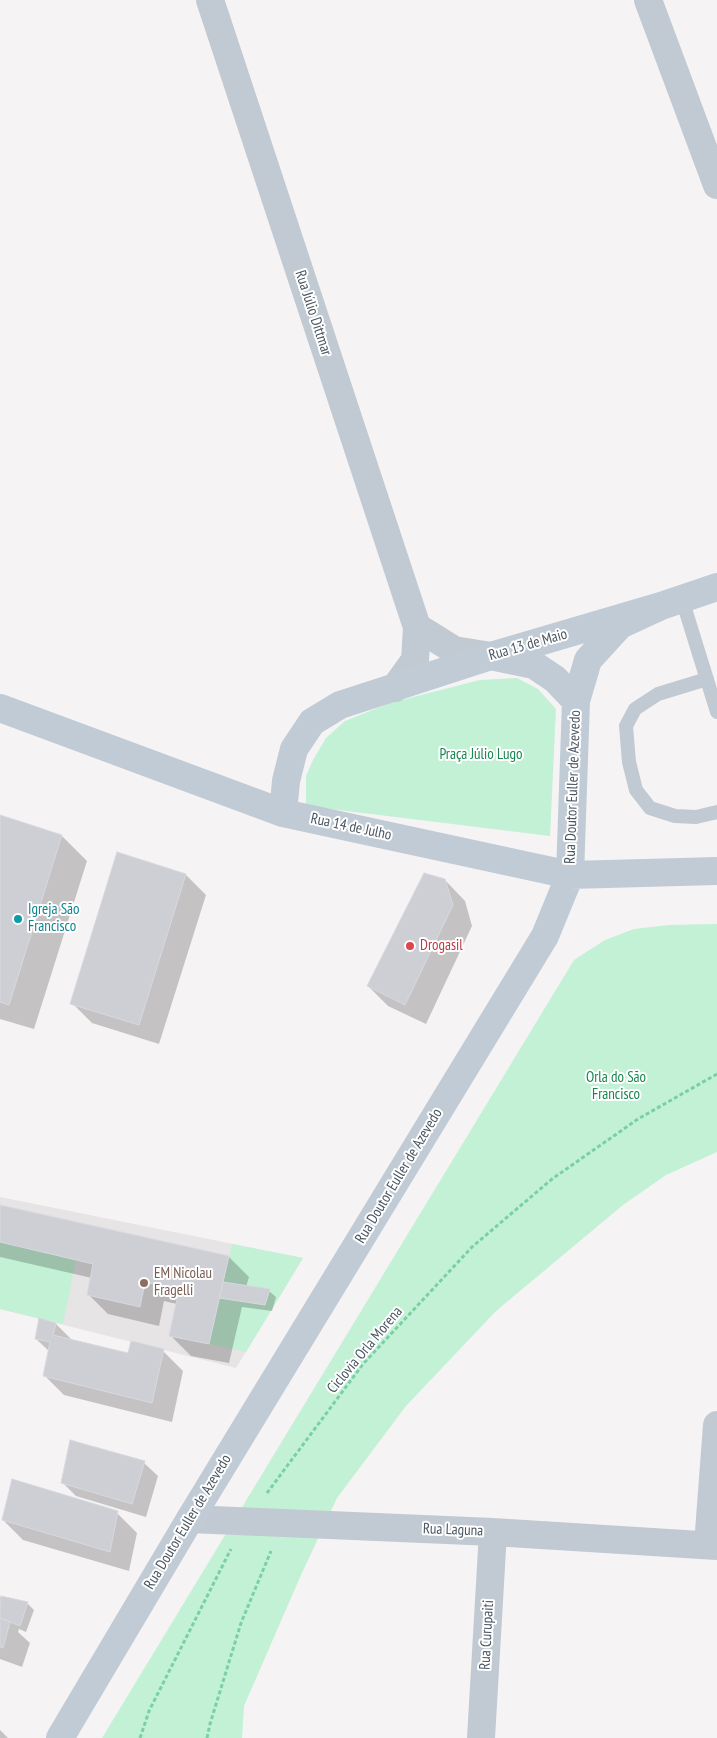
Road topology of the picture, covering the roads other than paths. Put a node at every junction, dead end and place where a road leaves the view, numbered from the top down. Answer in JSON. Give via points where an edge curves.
{"nodes":[{"id":1,"x":210,"y":0,"type":"edge"},
{"id":2,"x":648,"y":0,"type":"edge"},
{"id":3,"x":717,"y":185,"type":"edge"},
{"id":4,"x":717,"y":587,"type":"edge"},
{"id":5,"x":671,"y":603,"type":"junction"},
{"id":6,"x":417,"y":627,"type":"junction"},
{"id":7,"x":491,"y":656,"type":"junction"},
{"id":8,"x":707,"y":679,"type":"junction"},
{"id":9,"x":395,"y":688,"type":"junction"},
{"id":10,"x":576,"y":701,"type":"junction"},
{"id":11,"x":0,"y":708,"type":"edge"},
{"id":12,"x":717,"y":712,"type":"edge"},
{"id":13,"x":283,"y":812,"type":"junction"},
{"id":14,"x":717,"y":812,"type":"edge"},
{"id":15,"x":717,"y":870,"type":"edge"},
{"id":16,"x":570,"y":875,"type":"junction"},
{"id":17,"x":717,"y":1425,"type":"edge"},
{"id":18,"x":190,"y":1519,"type":"junction"},
{"id":19,"x":493,"y":1532,"type":"junction"},
{"id":20,"x":712,"y":1546,"type":"edge"},
{"id":21,"x":60,"y":1738,"type":"edge"},
{"id":22,"x":481,"y":1738,"type":"edge"}],
"edges":[{"from":1,"to":6,"type":"street","name":"Rua Júlio Dittmar"},
{"from":2,"to":3,"type":"street"},
{"from":4,"to":5,"type":"street","name":"Rua 13 de Maio"},
{"from":5,"to":7,"type":"street","name":"Rua 13 de Maio"},
{"from":5,"to":8,"type":"lane"},
{"from":5,"to":10,"type":"street","name":"Rua Doutor Euller de Azevedo","via":[[620,625],[588,660]]},
{"from":6,"to":7,"type":"street","via":[[454,650]]},
{"from":6,"to":9,"type":"street","name":"Rua Júlio Dittmar","via":[[415,660]]},
{"from":7,"to":9,"type":"street","name":"Rua 13 de Maio"},
{"from":7,"to":10,"type":"street","via":[[534,665],[555,679]]},
{"from":8,"to":12,"type":"lane"},
{"from":8,"to":14,"type":"lane","via":[[658,694],[636,709],[626,726],[629,762],[636,790],[650,808],[675,816],[696,817]]},
{"from":9,"to":13,"type":"street","name":"Rua 13 de Maio","via":[[340,705],[312,722],[294,749]]},
{"from":10,"to":16,"type":"street","name":"Rua Doutor Euller de Azevedo"},
{"from":11,"to":13,"type":"street","name":"Rua 14 de Julho"},
{"from":13,"to":16,"type":"street","name":"Rua 14 de Julho"},
{"from":15,"to":16,"type":"street","name":"Rua 14 de Julho"},
{"from":16,"to":18,"type":"street","name":"Rua Doutor Euller de Azevedo","via":[[545,936]]},
{"from":17,"to":20,"type":"street"},
{"from":18,"to":19,"type":"street","name":"Rua Laguna"},
{"from":18,"to":21,"type":"street","name":"Rua Doutor Euller de Azevedo"},
{"from":19,"to":20,"type":"street","name":"Rua Laguna"},
{"from":19,"to":22,"type":"street","name":"Rua Curupaiti"}]}
